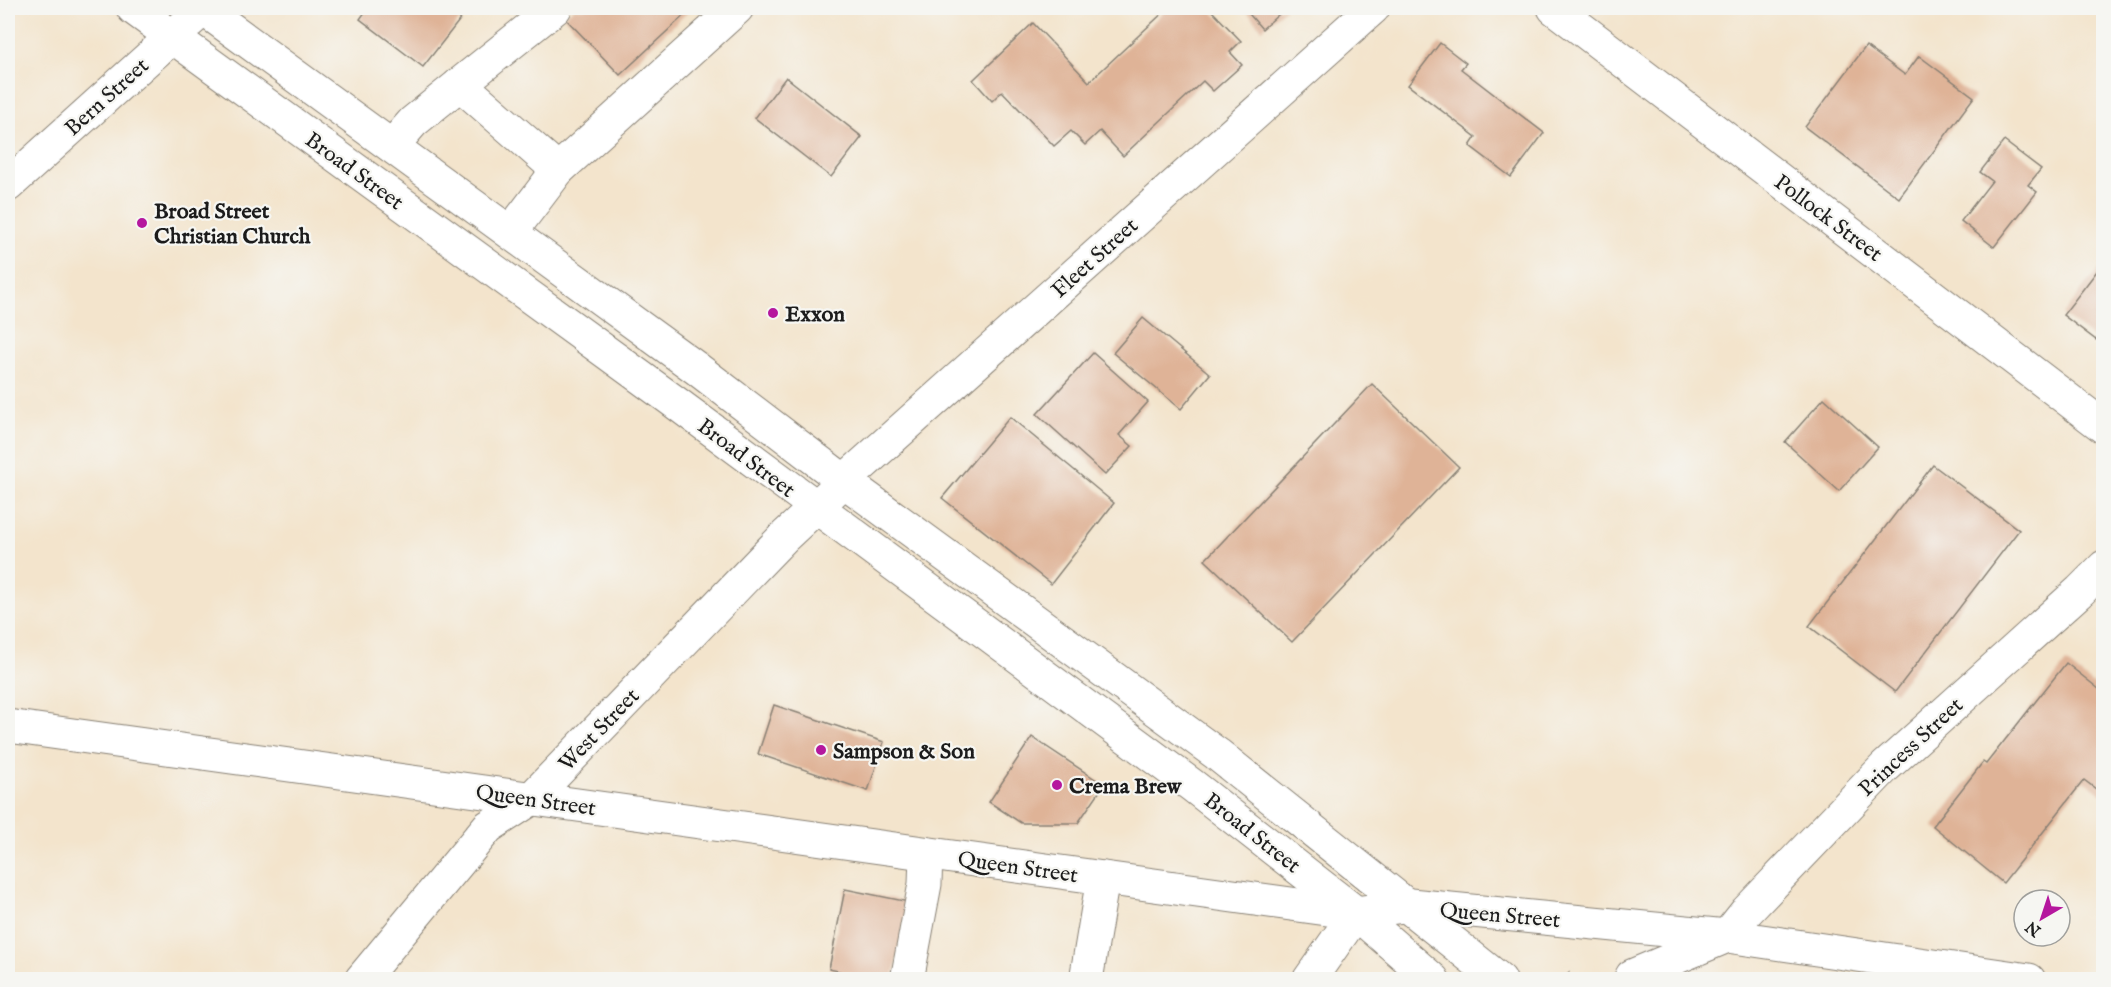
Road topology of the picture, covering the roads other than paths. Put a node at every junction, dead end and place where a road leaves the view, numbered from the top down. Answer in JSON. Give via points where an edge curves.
{"nodes":[{"id":1,"x":133,"y":8,"type":"edge"},
{"id":2,"x":203,"y":8,"type":"edge"},
{"id":3,"x":738,"y":8,"type":"edge"},
{"id":4,"x":1373,"y":8,"type":"edge"},
{"id":5,"x":1554,"y":8,"type":"edge"},
{"id":6,"x":542,"y":11,"type":"edge"},
{"id":7,"x":171,"y":36,"type":"junction"},
{"id":8,"x":460,"y":84,"type":"junction"},
{"id":9,"x":392,"y":146,"type":"junction"},
{"id":10,"x":558,"y":170,"type":"junction"},
{"id":11,"x":8,"y":185,"type":"edge"},
{"id":12,"x":511,"y":232,"type":"junction"},
{"id":13,"x":2103,"y":427,"type":"edge"},
{"id":14,"x":843,"y":481,"type":"junction"},
{"id":15,"x":816,"y":508,"type":"junction"},
{"id":16,"x":2103,"y":567,"type":"edge"},
{"id":17,"x":8,"y":726,"type":"edge"},
{"id":18,"x":531,"y":798,"type":"junction"},
{"id":19,"x":926,"y":854,"type":"junction"},
{"id":20,"x":1103,"y":878,"type":"junction"},
{"id":21,"x":1410,"y":905,"type":"junction"},
{"id":22,"x":1356,"y":913,"type":"junction"},
{"id":23,"x":1727,"y":936,"type":"junction"},
{"id":24,"x":361,"y":980,"type":"edge"},
{"id":25,"x":907,"y":980,"type":"edge"},
{"id":26,"x":1086,"y":980,"type":"edge"},
{"id":27,"x":1310,"y":980,"type":"edge"},
{"id":28,"x":1433,"y":980,"type":"edge"},
{"id":29,"x":1500,"y":980,"type":"edge"},
{"id":30,"x":1630,"y":980,"type":"edge"},
{"id":31,"x":2029,"y":980,"type":"edge"}],
"edges":[{"from":1,"to":7,"type":"street","name":"Broad Street"},
{"from":2,"to":7,"type":"street","name":"Bern Street"},
{"from":2,"to":9,"type":"street","name":"Broad Street"},
{"from":3,"to":10,"type":"street"},
{"from":4,"to":14,"type":"street","name":"Fleet Street"},
{"from":5,"to":13,"type":"street","name":"Pollock Street"},
{"from":6,"to":8,"type":"street"},
{"from":7,"to":11,"type":"street","name":"Bern Street"},
{"from":7,"to":15,"type":"street","name":"Broad Street"},
{"from":8,"to":9,"type":"street","via":[[413,122]]},
{"from":8,"to":10,"type":"street"},
{"from":9,"to":12,"type":"street","name":"Broad Street"},
{"from":10,"to":12,"type":"street"},
{"from":12,"to":14,"type":"street","name":"Broad Street"},
{"from":14,"to":15,"type":"street","name":"Fleet Street"},
{"from":14,"to":21,"type":"street","name":"Broad Street","via":[[1217,754]]},
{"from":15,"to":18,"type":"street","name":"West Street"},
{"from":15,"to":22,"type":"street","name":"Broad Street","via":[[1193,786]]},
{"from":16,"to":23,"type":"street","name":"Princess Street","via":[[1885,766]]},
{"from":17,"to":18,"type":"street","name":"Queen Street"},
{"from":18,"to":19,"type":"street","name":"Queen Street"},
{"from":18,"to":24,"type":"street","name":"West Street","via":[[488,827]]},
{"from":19,"to":20,"type":"street","name":"Queen Street"},
{"from":19,"to":25,"type":"street","via":[[925,884]]},
{"from":20,"to":22,"type":"street","name":"Queen Street"},
{"from":20,"to":26,"type":"street"},
{"from":21,"to":22,"type":"street","name":"Queen Street"},
{"from":21,"to":23,"type":"street","name":"Queen Street"},
{"from":21,"to":29,"type":"street","name":"Broad Street"},
{"from":22,"to":27,"type":"street"},
{"from":22,"to":28,"type":"street","name":"Broad Street"},
{"from":23,"to":30,"type":"street"},
{"from":23,"to":31,"type":"street","name":"Queen Street"}]}
